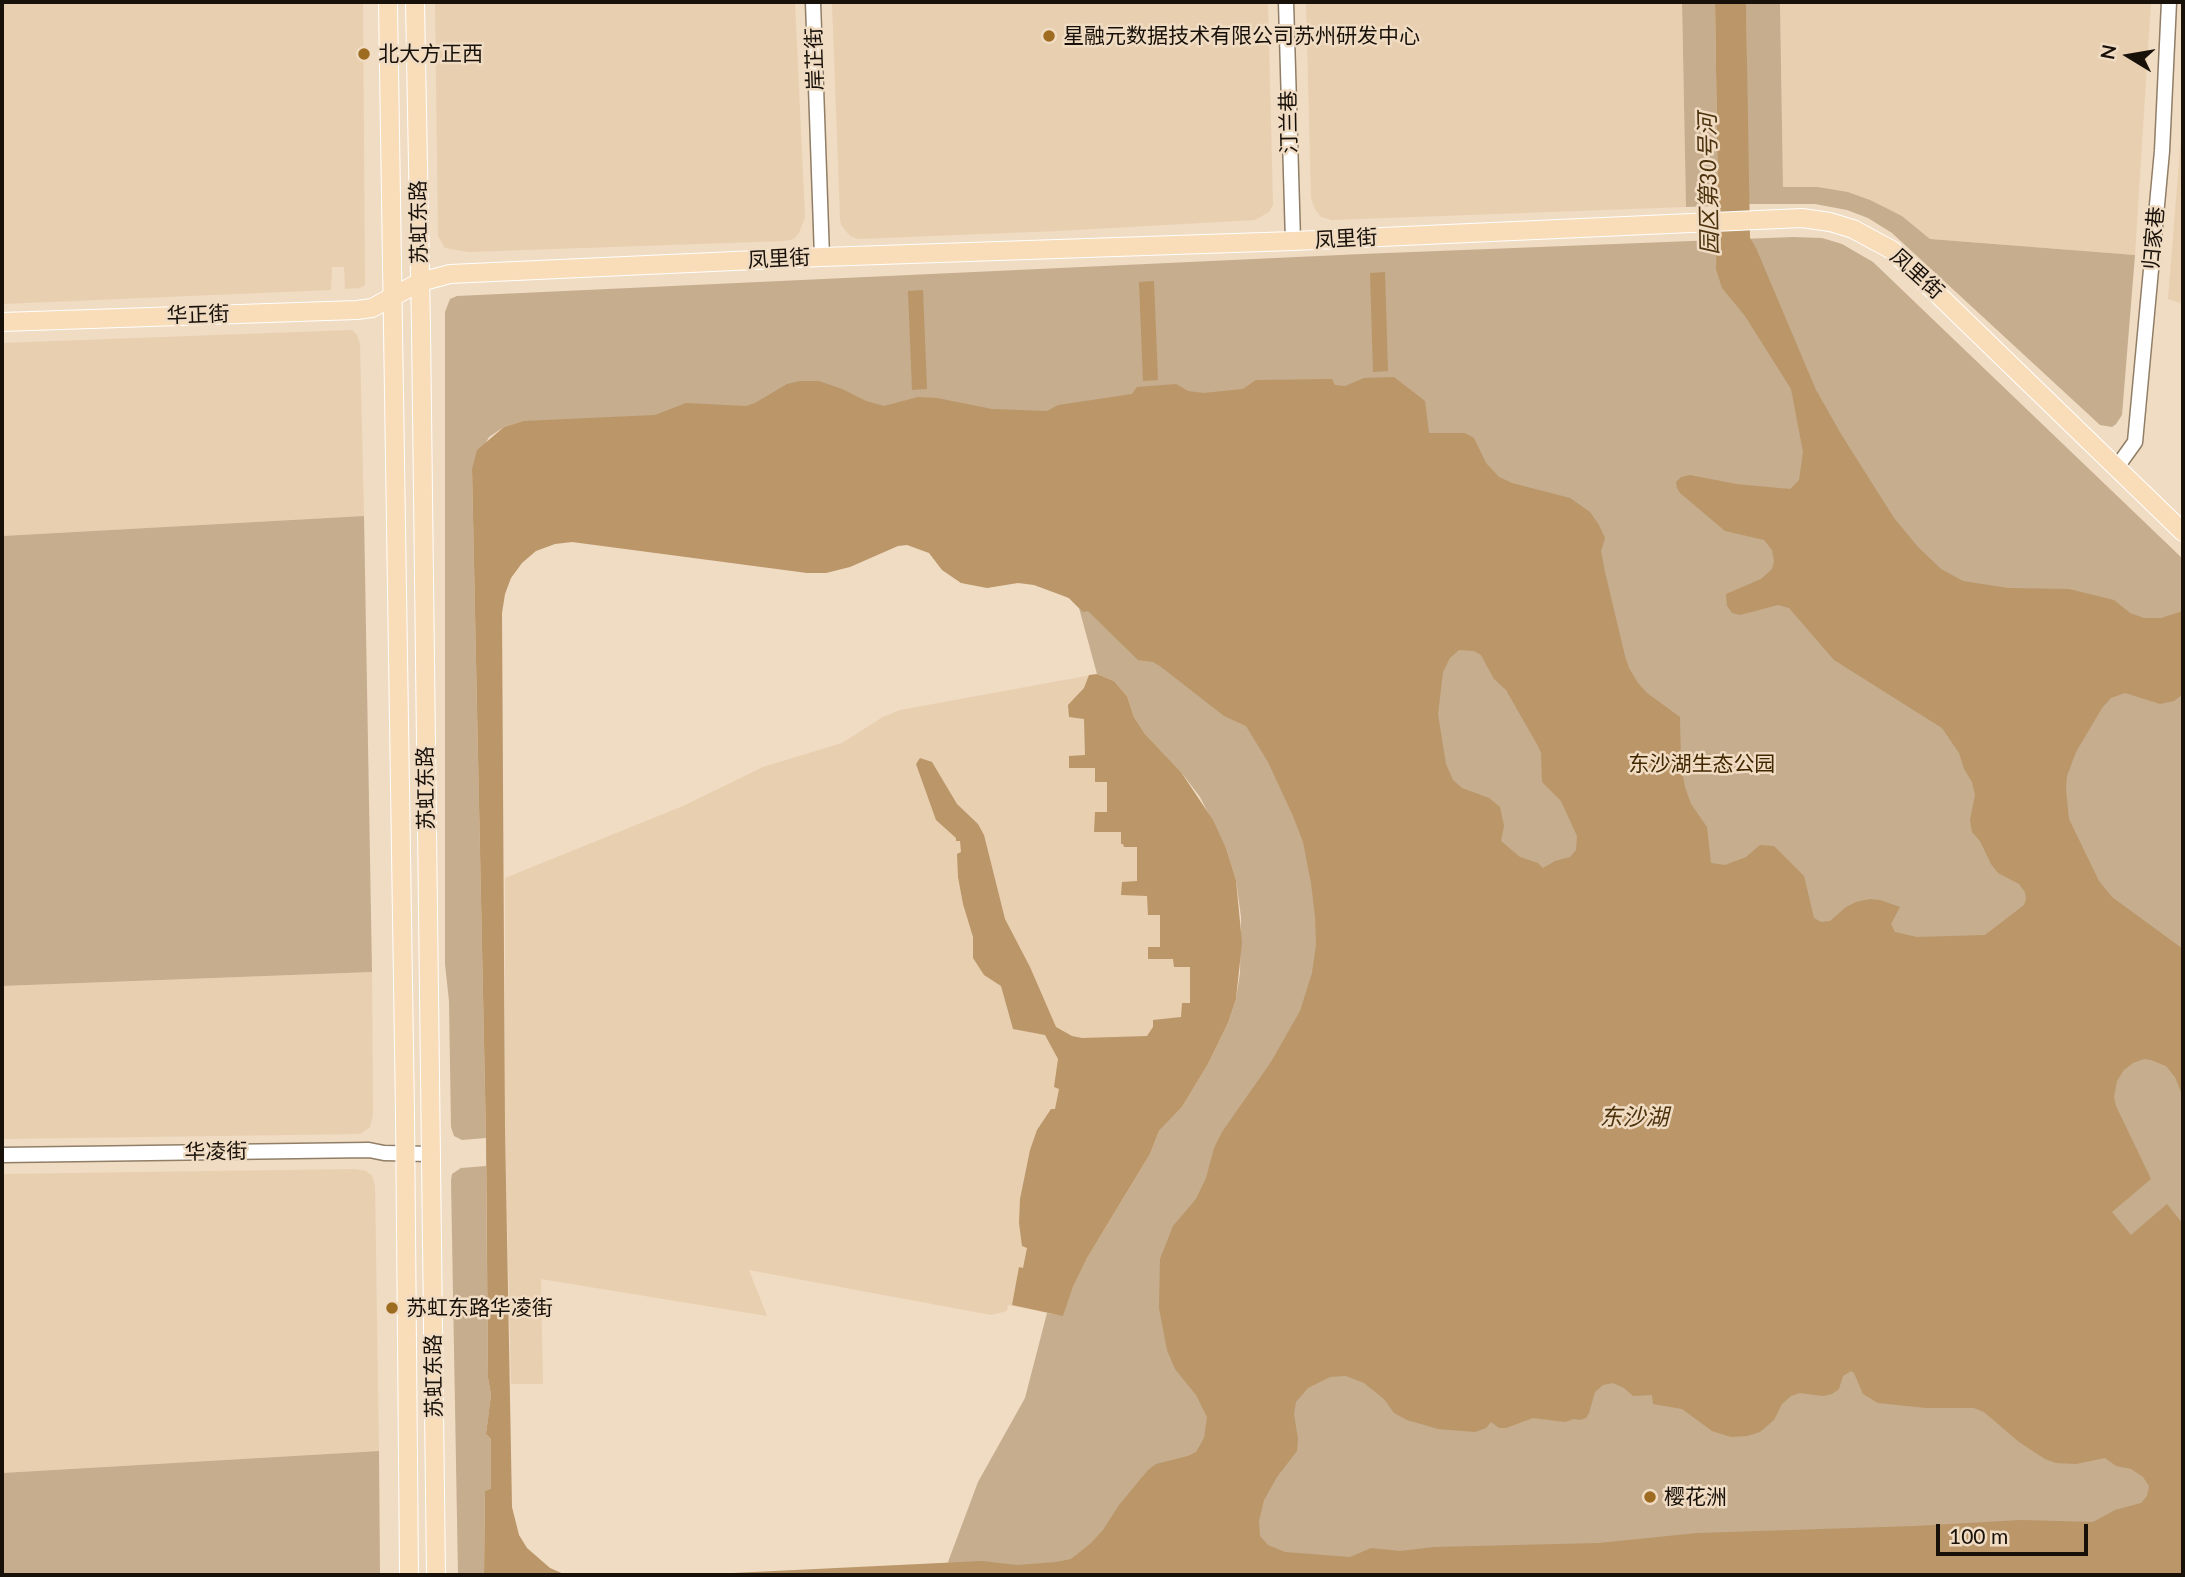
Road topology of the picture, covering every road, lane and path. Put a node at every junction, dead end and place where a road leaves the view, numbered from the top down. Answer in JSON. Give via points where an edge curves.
{"nodes":[{"id":1,"x":388,"y":2,"type":"edge"},
{"id":2,"x":415,"y":2,"type":"edge"},
{"id":3,"x":813,"y":2,"type":"edge"},
{"id":4,"x":1286,"y":2,"type":"edge"},
{"id":5,"x":2169,"y":2,"type":"edge"},
{"id":6,"x":1293,"y":242,"type":"junction"},
{"id":7,"x":822,"y":257,"type":"junction"},
{"id":8,"x":420,"y":282,"type":"junction"},
{"id":9,"x":392,"y":296,"type":"junction"},
{"id":10,"x":2,"y":322,"type":"edge"},
{"id":11,"x":2117,"y":467,"type":"junction"},
{"id":12,"x":2183,"y":532,"type":"edge"},
{"id":13,"x":405,"y":1153,"type":"junction"},
{"id":14,"x":430,"y":1154,"type":"junction"},
{"id":15,"x":2,"y":1155,"type":"edge"},
{"id":16,"x":409,"y":1575,"type":"edge"},
{"id":17,"x":436,"y":1575,"type":"edge"}],
"edges":[{"from":1,"to":9,"type":"main road","name":"苏虹东路"},
{"from":2,"to":8,"type":"main road","name":"苏虹东路"},
{"from":3,"to":7,"type":"street","name":"岸芷街"},
{"from":4,"to":6,"type":"street","name":"汀兰巷"},
{"from":5,"to":11,"type":"street","name":"归家巷","via":[[2162,152],[2135,442]]},
{"from":6,"to":7,"type":"main road","name":"凤里街"},
{"from":6,"to":11,"type":"main road","name":"凤里街","via":[[1802,218],[1830,222],[1892,250]]},
{"from":7,"to":8,"type":"main road","name":"凤里街","via":[[450,274]]},
{"from":8,"to":9,"type":"main road","name":"凤里街"},
{"from":8,"to":14,"type":"main road","name":"苏虹东路"},
{"from":9,"to":10,"type":"main road","name":"华正街","via":[[372,308],[357,310]]},
{"from":9,"to":13,"type":"main road","name":"苏虹东路"},
{"from":11,"to":12,"type":"main road","name":"凤里街"},
{"from":13,"to":14,"type":"street","name":"华凌街"},
{"from":13,"to":15,"type":"street","name":"华凌街"},
{"from":13,"to":16,"type":"main road","name":"苏虹东路"},
{"from":14,"to":17,"type":"main road","name":"苏虹东路"}]}
